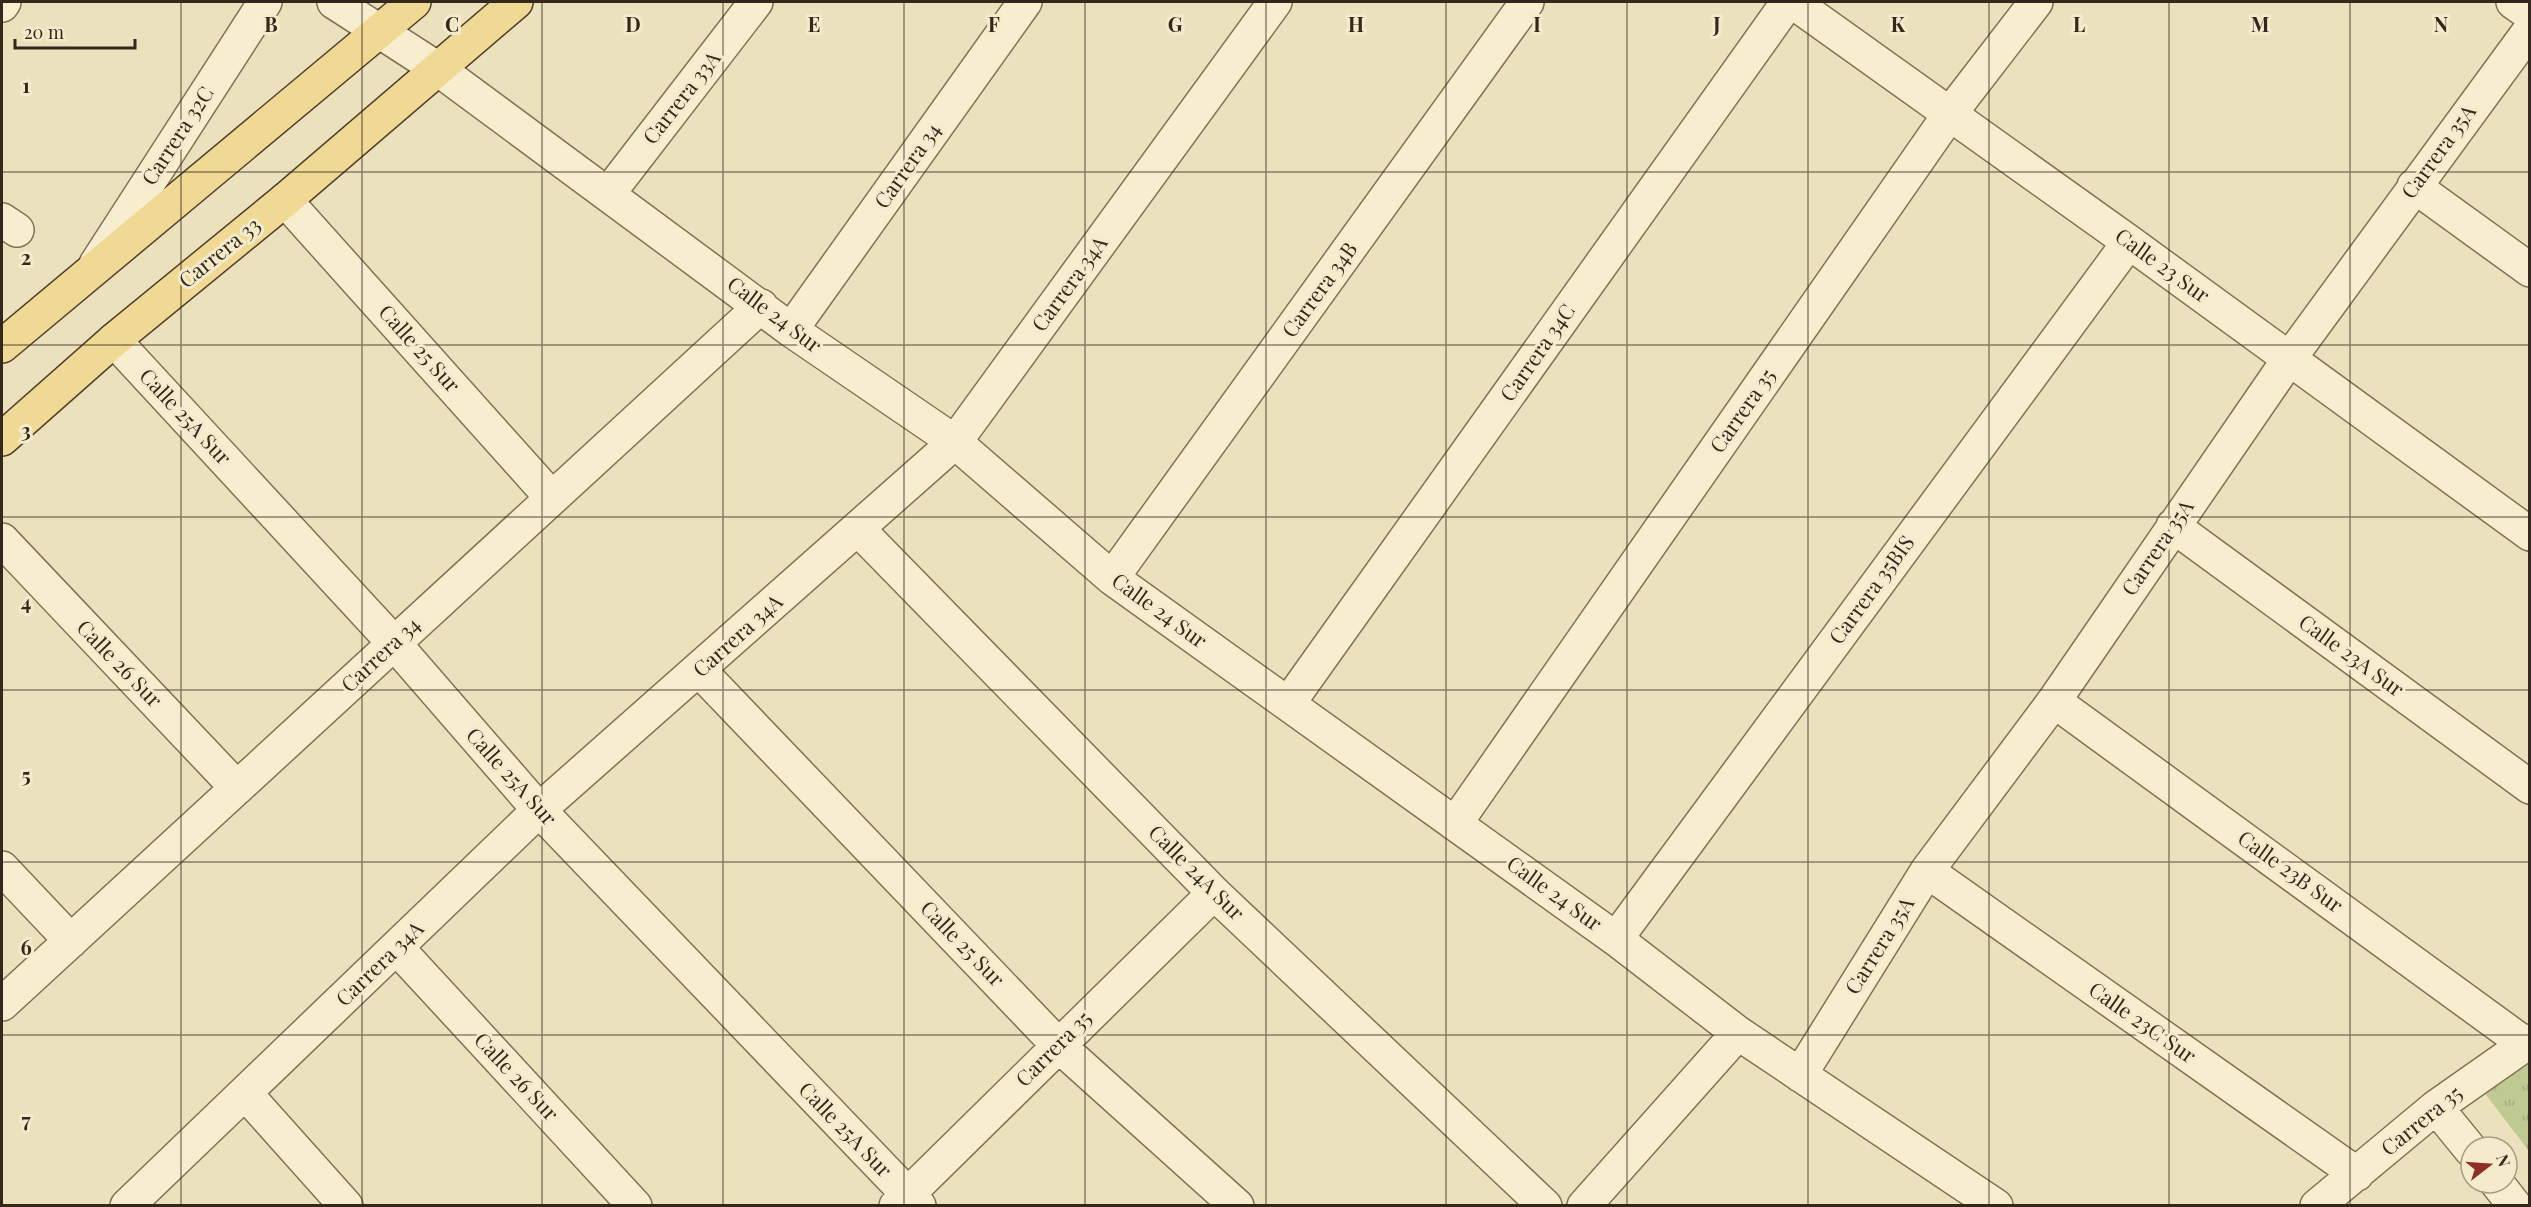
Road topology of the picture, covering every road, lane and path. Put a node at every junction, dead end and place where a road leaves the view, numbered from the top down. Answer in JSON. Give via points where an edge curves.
{"nodes":[{"id":1,"x":4,"y":2,"type":"edge"},
{"id":2,"x":265,"y":2,"type":"edge"},
{"id":3,"x":334,"y":2,"type":"edge"},
{"id":4,"x":414,"y":2,"type":"edge"},
{"id":5,"x":516,"y":2,"type":"edge"},
{"id":6,"x":756,"y":2,"type":"edge"},
{"id":7,"x":1025,"y":2,"type":"edge"},
{"id":8,"x":1275,"y":2,"type":"edge"},
{"id":9,"x":1527,"y":2,"type":"edge"},
{"id":10,"x":1788,"y":2,"type":"edge"},
{"id":11,"x":1793,"y":2,"type":"edge"},
{"id":12,"x":2037,"y":2,"type":"edge"},
{"id":13,"x":2513,"y":2,"type":"edge"},
{"id":14,"x":2,"y":6,"type":"edge"},
{"id":15,"x":2529,"y":14,"type":"edge"},
{"id":16,"x":380,"y":30,"type":"junction"},
{"id":17,"x":2529,"y":30,"type":"edge"},
{"id":18,"x":438,"y":69,"type":"junction"},
{"id":19,"x":1949,"y":115,"type":"junction"},
{"id":20,"x":2414,"y":186,"type":"junction"},
{"id":21,"x":608,"y":194,"type":"junction"},
{"id":22,"x":285,"y":200,"type":"junction"},
{"id":23,"x":2129,"y":242,"type":"junction"},
{"id":24,"x":92,"y":270,"type":"junction"},
{"id":25,"x":2529,"y":270,"type":"edge"},
{"id":26,"x":761,"y":306,"type":"junction"},
{"id":27,"x":791,"y":330,"type":"junction"},
{"id":28,"x":114,"y":340,"type":"junction"},
{"id":29,"x":2,"y":346,"type":"edge"},
{"id":30,"x":2289,"y":359,"type":"junction"},
{"id":31,"x":2,"y":439,"type":"edge"},
{"id":32,"x":955,"y":442,"type":"junction"},
{"id":33,"x":552,"y":498,"type":"junction"},
{"id":34,"x":2173,"y":526,"type":"junction"},
{"id":35,"x":858,"y":529,"type":"junction"},
{"id":36,"x":2529,"y":534,"type":"edge"},
{"id":37,"x":2,"y":540,"type":"edge"},
{"id":38,"x":1112,"y":578,"type":"junction"},
{"id":39,"x":394,"y":643,"type":"junction"},
{"id":40,"x":699,"y":670,"type":"junction"},
{"id":41,"x":2054,"y":701,"type":"junction"},
{"id":42,"x":1288,"y":704,"type":"junction"},
{"id":43,"x":2529,"y":787,"type":"edge"},
{"id":44,"x":237,"y":788,"type":"junction"},
{"id":45,"x":539,"y":810,"type":"junction"},
{"id":46,"x":1455,"y":824,"type":"junction"},
{"id":47,"x":2,"y":868,"type":"edge"},
{"id":48,"x":1927,"y":872,"type":"junction"},
{"id":49,"x":1214,"y":893,"type":"junction"},
{"id":50,"x":1616,"y":939,"type":"junction"},
{"id":51,"x":70,"y":941,"type":"junction"},
{"id":52,"x":397,"y":948,"type":"junction"},
{"id":53,"x":2,"y":1004,"type":"edge"},
{"id":54,"x":1738,"y":1033,"type":"junction"},
{"id":55,"x":2527,"y":1042,"type":"edge"},
{"id":56,"x":1058,"y":1045,"type":"junction"},
{"id":57,"x":1800,"y":1075,"type":"junction"},
{"id":58,"x":244,"y":1093,"type":"junction"},
{"id":59,"x":2436,"y":1107,"type":"junction"},
{"id":60,"x":2459,"y":1135,"type":"edge"},
{"id":61,"x":2357,"y":1174,"type":"junction"},
{"id":62,"x":907,"y":1202,"type":"edge"},
{"id":63,"x":127,"y":1206,"type":"edge"},
{"id":64,"x":346,"y":1206,"type":"edge"},
{"id":65,"x":635,"y":1206,"type":"edge"},
{"id":66,"x":1237,"y":1206,"type":"edge"},
{"id":67,"x":1545,"y":1206,"type":"edge"},
{"id":68,"x":1584,"y":1206,"type":"edge"},
{"id":69,"x":1996,"y":1206,"type":"edge"},
{"id":70,"x":2317,"y":1206,"type":"edge"}],
"edges":[{"from":1,"to":14,"type":"street"},
{"from":2,"to":24,"type":"street","name":"Carrera 32C"},
{"from":3,"to":16,"type":"street","name":"Calle 24 Sur"},
{"from":4,"to":16,"type":"main road"},
{"from":5,"to":18,"type":"main road","name":"Carrera 33"},
{"from":6,"to":21,"type":"street","name":"Carrera 33A"},
{"from":7,"to":27,"type":"street","name":"Carrera 34"},
{"from":8,"to":32,"type":"street","name":"Carrera 34A"},
{"from":9,"to":38,"type":"street","name":"Carrera 34B"},
{"from":10,"to":42,"type":"street","name":"Carrera 34C"},
{"from":11,"to":19,"type":"street","name":"Calle 23 Sur"},
{"from":12,"to":19,"type":"street","name":"Carrera 35"},
{"from":13,"to":15,"type":"street"},
{"from":16,"to":18,"type":"street","name":"Calle 24 Sur"},
{"from":16,"to":24,"type":"main road"},
{"from":17,"to":20,"type":"street","name":"Carrera 35A"},
{"from":18,"to":21,"type":"street","name":"Calle 24 Sur"},
{"from":18,"to":22,"type":"main road","name":"Carrera 33"},
{"from":19,"to":23,"type":"street","name":"Calle 23 Sur"},
{"from":19,"to":46,"type":"street","name":"Carrera 35"},
{"from":20,"to":25,"type":"street"},
{"from":20,"to":30,"type":"street","name":"Carrera 35A"},
{"from":21,"to":26,"type":"street","name":"Calle 24 Sur"},
{"from":22,"to":28,"type":"main road","name":"Carrera 33"},
{"from":22,"to":33,"type":"street","name":"Calle 25 Sur"},
{"from":23,"to":30,"type":"street","name":"Calle 23 Sur"},
{"from":23,"to":50,"type":"street","name":"Carrera 35BIS"},
{"from":24,"to":29,"type":"main road"},
{"from":26,"to":27,"type":"street","name":"Calle 24 Sur"},
{"from":26,"to":33,"type":"street","name":"Carrera 34"},
{"from":27,"to":32,"type":"street","name":"Calle 24 Sur"},
{"from":28,"to":31,"type":"main road","name":"Carrera 33"},
{"from":28,"to":39,"type":"street","name":"Calle 25A Sur"},
{"from":30,"to":34,"type":"street","name":"Carrera 35A"},
{"from":30,"to":36,"type":"street","name":"Calle 23 Sur"},
{"from":32,"to":35,"type":"street","name":"Carrera 34A"},
{"from":32,"to":38,"type":"street","name":"Calle 24 Sur"},
{"from":33,"to":39,"type":"street","name":"Carrera 34"},
{"from":34,"to":41,"type":"street","name":"Carrera 35A"},
{"from":34,"to":43,"type":"street","name":"Calle 23A Sur"},
{"from":35,"to":40,"type":"street","name":"Carrera 34A"},
{"from":35,"to":49,"type":"street","name":"Calle 24A Sur"},
{"from":37,"to":44,"type":"street","name":"Calle 26 Sur"},
{"from":38,"to":42,"type":"street","name":"Calle 24 Sur"},
{"from":39,"to":44,"type":"street","name":"Carrera 34"},
{"from":39,"to":45,"type":"street","name":"Calle 25A Sur"},
{"from":40,"to":45,"type":"street","name":"Carrera 34A"},
{"from":40,"to":56,"type":"street","name":"Calle 25 Sur"},
{"from":41,"to":48,"type":"street","name":"Carrera 35A"},
{"from":41,"to":55,"type":"street","name":"Calle 23B Sur"},
{"from":42,"to":46,"type":"street","name":"Calle 24 Sur"},
{"from":44,"to":51,"type":"street","name":"Carrera 34"},
{"from":45,"to":52,"type":"street","name":"Carrera 34A"},
{"from":45,"to":62,"type":"street","name":"Calle 25A Sur"},
{"from":46,"to":50,"type":"street","name":"Calle 24 Sur"},
{"from":47,"to":51,"type":"street"},
{"from":48,"to":57,"type":"street","name":"Carrera 35A"},
{"from":48,"to":61,"type":"street","name":"Calle 23C Sur"},
{"from":49,"to":56,"type":"street","name":"Carrera 35"},
{"from":49,"to":67,"type":"street","name":"Calle 24A Sur"},
{"from":50,"to":54,"type":"street","name":"Calle 24 Sur"},
{"from":51,"to":53,"type":"street","name":"Carrera 34"},
{"from":52,"to":58,"type":"street","name":"Carrera 34A"},
{"from":52,"to":65,"type":"street","name":"Calle 26 Sur"},
{"from":54,"to":57,"type":"street","name":"Calle 24 Sur"},
{"from":54,"to":68,"type":"street"},
{"from":55,"to":59,"type":"street","name":"Carrera 35"},
{"from":56,"to":62,"type":"street","name":"Carrera 35"},
{"from":56,"to":66,"type":"street","name":"Calle 25 Sur"},
{"from":57,"to":69,"type":"street","name":"Calle 24 Sur"},
{"from":58,"to":63,"type":"street","name":"Carrera 34A"},
{"from":58,"to":64,"type":"street"},
{"from":59,"to":60,"type":"street"},
{"from":59,"to":61,"type":"street","name":"Carrera 35"},
{"from":61,"to":70,"type":"street","name":"Carrera 35"}]}
